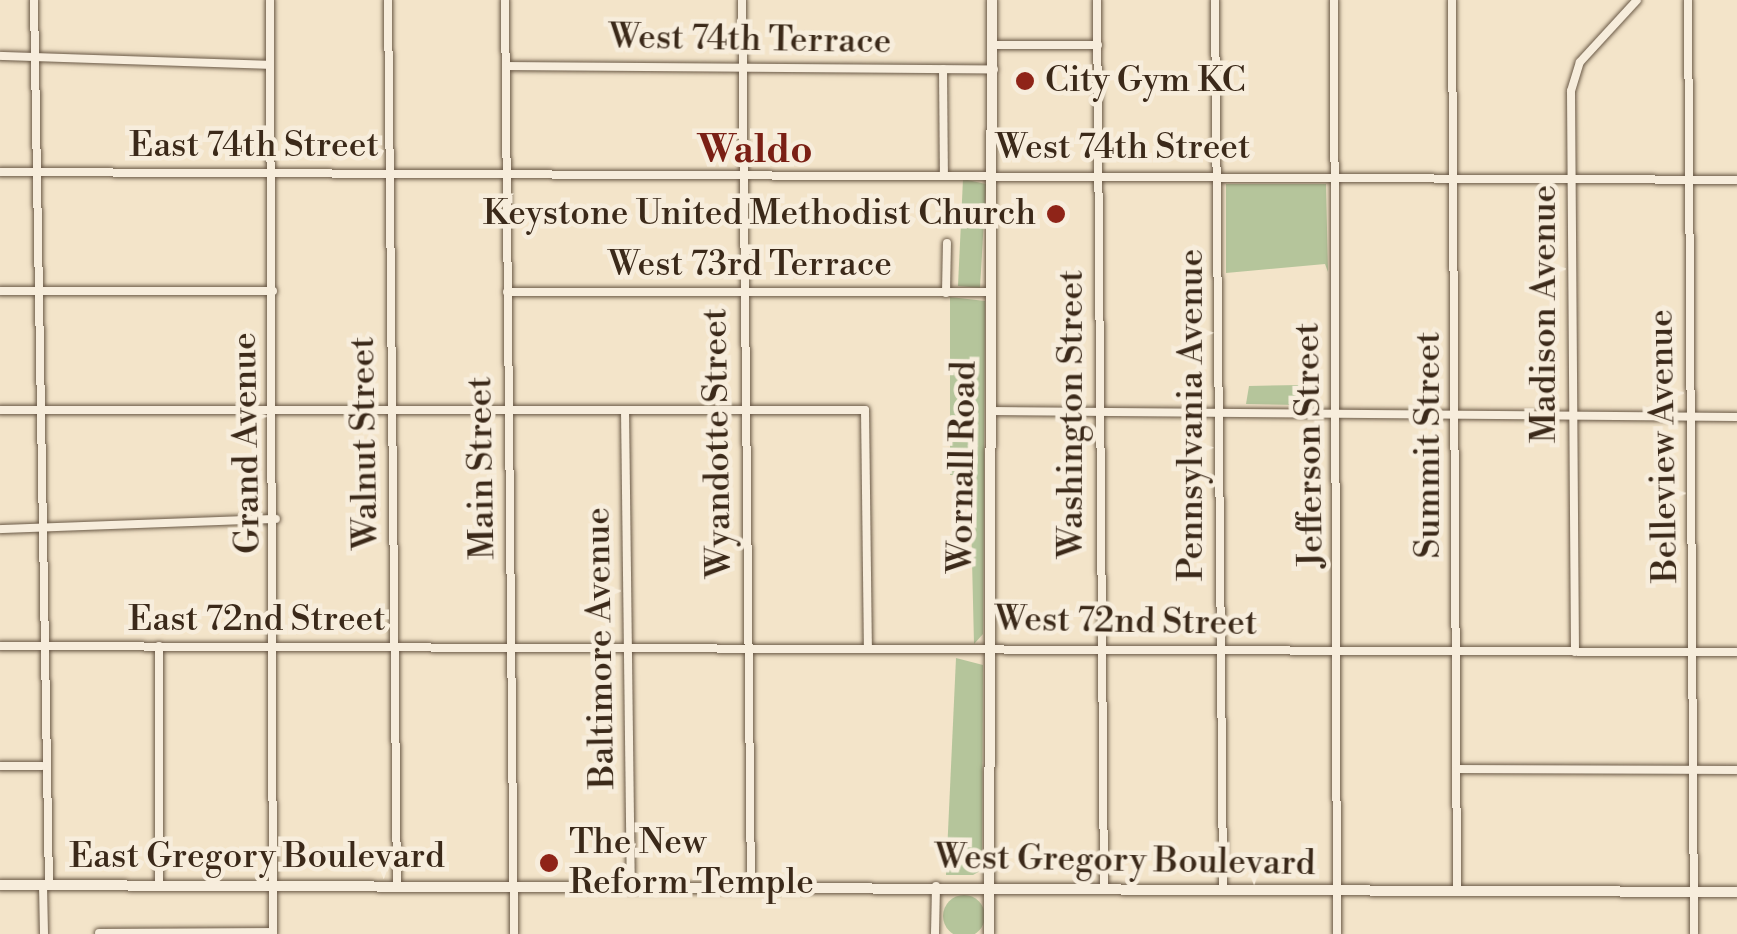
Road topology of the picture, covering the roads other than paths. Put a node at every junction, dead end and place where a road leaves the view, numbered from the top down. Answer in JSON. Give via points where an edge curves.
{"nodes":[{"id":1,"x":34,"y":0,"type":"edge"},
{"id":2,"x":270,"y":0,"type":"edge"},
{"id":3,"x":388,"y":0,"type":"edge"},
{"id":4,"x":505,"y":0,"type":"edge"},
{"id":5,"x":742,"y":0,"type":"edge"},
{"id":6,"x":992,"y":0,"type":"edge"},
{"id":7,"x":1096,"y":0,"type":"edge"},
{"id":8,"x":1215,"y":0,"type":"edge"},
{"id":9,"x":1334,"y":0,"type":"edge"},
{"id":10,"x":1452,"y":0,"type":"edge"},
{"id":11,"x":1637,"y":0,"type":"edge"},
{"id":12,"x":1688,"y":0,"type":"edge"},
{"id":13,"x":993,"y":45,"type":"junction"},
{"id":14,"x":1098,"y":45,"type":"junction"},
{"id":15,"x":0,"y":56,"type":"edge"},
{"id":16,"x":34,"y":56,"type":"junction"},
{"id":17,"x":270,"y":64,"type":"junction"},
{"id":18,"x":506,"y":66,"type":"junction"},
{"id":19,"x":743,"y":68,"type":"junction"},
{"id":20,"x":943,"y":69,"type":"junction"},
{"id":21,"x":994,"y":69,"type":"junction"},
{"id":22,"x":0,"y":172,"type":"edge"},
{"id":23,"x":36,"y":172,"type":"junction"},
{"id":24,"x":272,"y":174,"type":"junction"},
{"id":25,"x":390,"y":174,"type":"junction"},
{"id":26,"x":508,"y":174,"type":"junction"},
{"id":27,"x":743,"y":174,"type":"junction"},
{"id":28,"x":944,"y":174,"type":"junction"},
{"id":29,"x":994,"y":175,"type":"junction"},
{"id":30,"x":1099,"y":176,"type":"junction"},
{"id":31,"x":1218,"y":176,"type":"junction"},
{"id":32,"x":1335,"y":177,"type":"junction"},
{"id":33,"x":1454,"y":178,"type":"junction"},
{"id":34,"x":1571,"y":178,"type":"junction"},
{"id":35,"x":1689,"y":180,"type":"junction"},
{"id":36,"x":1737,"y":180,"type":"edge"},
{"id":37,"x":947,"y":244,"type":"dead end"},
{"id":38,"x":0,"y":291,"type":"edge"},
{"id":39,"x":38,"y":291,"type":"junction"},
{"id":40,"x":273,"y":291,"type":"junction"},
{"id":41,"x":507,"y":292,"type":"junction"},
{"id":42,"x":744,"y":292,"type":"junction"},
{"id":43,"x":946,"y":292,"type":"junction"},
{"id":44,"x":992,"y":292,"type":"junction"},
{"id":45,"x":0,"y":410,"type":"edge"},
{"id":46,"x":40,"y":410,"type":"junction"},
{"id":47,"x":274,"y":410,"type":"junction"},
{"id":48,"x":392,"y":410,"type":"junction"},
{"id":49,"x":508,"y":410,"type":"junction"},
{"id":50,"x":626,"y":410,"type":"junction"},
{"id":51,"x":744,"y":410,"type":"junction"},
{"id":52,"x":991,"y":411,"type":"junction"},
{"id":53,"x":1099,"y":412,"type":"junction"},
{"id":54,"x":1337,"y":412,"type":"junction"},
{"id":55,"x":1220,"y":414,"type":"junction"},
{"id":56,"x":1456,"y":414,"type":"junction"},
{"id":57,"x":1572,"y":415,"type":"junction"},
{"id":58,"x":1690,"y":416,"type":"junction"},
{"id":59,"x":1737,"y":417,"type":"edge"},
{"id":60,"x":276,"y":519,"type":"junction"},
{"id":61,"x":40,"y":528,"type":"junction"},
{"id":62,"x":0,"y":529,"type":"edge"},
{"id":63,"x":0,"y":646,"type":"edge"},
{"id":64,"x":40,"y":646,"type":"junction"},
{"id":65,"x":159,"y":646,"type":"junction"},
{"id":66,"x":277,"y":648,"type":"junction"},
{"id":67,"x":395,"y":648,"type":"junction"},
{"id":68,"x":514,"y":648,"type":"junction"},
{"id":69,"x":629,"y":648,"type":"junction"},
{"id":70,"x":868,"y":648,"type":"junction"},
{"id":71,"x":989,"y":648,"type":"junction"},
{"id":72,"x":749,"y":649,"type":"junction"},
{"id":73,"x":1101,"y":649,"type":"junction"},
{"id":74,"x":1220,"y":651,"type":"junction"},
{"id":75,"x":1339,"y":651,"type":"junction"},
{"id":76,"x":1458,"y":651,"type":"junction"},
{"id":77,"x":1575,"y":652,"type":"junction"},
{"id":78,"x":1694,"y":652,"type":"junction"},
{"id":79,"x":1737,"y":652,"type":"edge"},
{"id":80,"x":0,"y":766,"type":"edge"},
{"id":81,"x":42,"y":766,"type":"junction"},
{"id":82,"x":1457,"y":769,"type":"junction"},
{"id":83,"x":1694,"y":770,"type":"junction"},
{"id":84,"x":1737,"y":770,"type":"edge"},
{"id":85,"x":159,"y":884,"type":"junction"},
{"id":86,"x":0,"y":885,"type":"edge"},
{"id":87,"x":46,"y":885,"type":"junction"},
{"id":88,"x":279,"y":885,"type":"junction"},
{"id":89,"x":397,"y":885,"type":"junction"},
{"id":90,"x":513,"y":885,"type":"junction"},
{"id":91,"x":632,"y":885,"type":"junction"},
{"id":92,"x":751,"y":885,"type":"junction"},
{"id":93,"x":936,"y":886,"type":"junction"},
{"id":94,"x":989,"y":887,"type":"junction"},
{"id":95,"x":1104,"y":888,"type":"junction"},
{"id":96,"x":1223,"y":889,"type":"junction"},
{"id":97,"x":1339,"y":890,"type":"junction"},
{"id":98,"x":1457,"y":890,"type":"junction"},
{"id":99,"x":1695,"y":891,"type":"junction"},
{"id":100,"x":1737,"y":892,"type":"edge"},
{"id":101,"x":98,"y":933,"type":"edge"},
{"id":102,"x":273,"y":933,"type":"edge"},
{"id":103,"x":44,"y":934,"type":"edge"},
{"id":104,"x":514,"y":934,"type":"edge"},
{"id":105,"x":935,"y":934,"type":"edge"},
{"id":106,"x":989,"y":934,"type":"edge"},
{"id":107,"x":1337,"y":934,"type":"edge"},
{"id":108,"x":1694,"y":934,"type":"edge"}],
"edges":[{"from":1,"to":16,"type":"street"},
{"from":2,"to":17,"type":"street","name":"Grand Avenue"},
{"from":3,"to":25,"type":"street","name":"Walnut Street"},
{"from":4,"to":18,"type":"street","name":"Main Street"},
{"from":5,"to":19,"type":"street","name":"Wyandotte Street"},
{"from":6,"to":13,"type":"main road","name":"Wornall Road"},
{"from":7,"to":14,"type":"street","name":"Washington Street"},
{"from":8,"to":31,"type":"street","name":"Pennsylvania Avenue"},
{"from":9,"to":32,"type":"street","name":"Jefferson Street"},
{"from":10,"to":33,"type":"street","name":"Summit Street"},
{"from":11,"to":34,"type":"street","name":"Madison Avenue","via":[[1580,62],[1570,91]]},
{"from":12,"to":35,"type":"street","name":"Belleview Avenue"},
{"from":13,"to":14,"type":"street"},
{"from":13,"to":21,"type":"main road","name":"Wornall Road"},
{"from":14,"to":30,"type":"street","name":"Washington Street"},
{"from":15,"to":16,"type":"street"},
{"from":16,"to":17,"type":"street"},
{"from":16,"to":23,"type":"street"},
{"from":17,"to":24,"type":"street","name":"Grand Avenue"},
{"from":18,"to":19,"type":"street","name":"West 74th Terrace"},
{"from":18,"to":26,"type":"street","name":"Main Street"},
{"from":19,"to":20,"type":"street","name":"West 74th Terrace"},
{"from":19,"to":27,"type":"street","name":"Wyandotte Street"},
{"from":20,"to":21,"type":"street","name":"West 74th Terrace"},
{"from":20,"to":28,"type":"street"},
{"from":21,"to":29,"type":"main road","name":"Wornall Road"},
{"from":22,"to":23,"type":"street","name":"East 74th Street"},
{"from":23,"to":24,"type":"street","name":"East 74th Street"},
{"from":23,"to":39,"type":"street"},
{"from":24,"to":25,"type":"street","name":"East 74th Street"},
{"from":24,"to":40,"type":"street","name":"Grand Avenue"},
{"from":25,"to":26,"type":"street","name":"East 74th Street"},
{"from":25,"to":48,"type":"street","name":"Walnut Street"},
{"from":26,"to":27,"type":"street","name":"West 74th Street"},
{"from":26,"to":41,"type":"street","name":"Main Street"},
{"from":27,"to":28,"type":"street","name":"West 74th Street"},
{"from":27,"to":42,"type":"street","name":"Wyandotte Street"},
{"from":28,"to":29,"type":"street","name":"West 74th Street"},
{"from":29,"to":30,"type":"street","name":"West 74th Street"},
{"from":29,"to":44,"type":"main road","name":"Wornall Road"},
{"from":30,"to":31,"type":"street","name":"West 74th Street"},
{"from":30,"to":53,"type":"street","name":"Washington Street"},
{"from":31,"to":32,"type":"street","name":"West 74th Street"},
{"from":31,"to":55,"type":"street","name":"Pennsylvania Avenue"},
{"from":32,"to":33,"type":"street","name":"West 74th Street"},
{"from":32,"to":54,"type":"street","name":"Jefferson Street"},
{"from":33,"to":34,"type":"street","name":"West 74th Street"},
{"from":33,"to":56,"type":"street","name":"Summit Street"},
{"from":34,"to":35,"type":"street","name":"West 74th Street"},
{"from":34,"to":57,"type":"street","name":"Madison Avenue"},
{"from":35,"to":36,"type":"street","name":"West 74th Street"},
{"from":35,"to":58,"type":"street","name":"Belleview Avenue"},
{"from":37,"to":43,"type":"street"},
{"from":38,"to":39,"type":"street"},
{"from":39,"to":40,"type":"street"},
{"from":39,"to":46,"type":"street"},
{"from":40,"to":47,"type":"street","name":"Grand Avenue"},
{"from":41,"to":42,"type":"street","name":"West 73rd Terrace"},
{"from":41,"to":49,"type":"street","name":"Main Street"},
{"from":42,"to":43,"type":"street","name":"West 73rd Terrace"},
{"from":42,"to":51,"type":"street","name":"Wyandotte Street"},
{"from":43,"to":44,"type":"street","name":"West 73rd Terrace"},
{"from":44,"to":52,"type":"main road","name":"Wornall Road"},
{"from":45,"to":46,"type":"street"},
{"from":46,"to":47,"type":"street"},
{"from":46,"to":61,"type":"street"},
{"from":47,"to":48,"type":"street"},
{"from":47,"to":60,"type":"street","name":"Grand Avenue"},
{"from":48,"to":49,"type":"street"},
{"from":48,"to":67,"type":"street","name":"Walnut Street"},
{"from":49,"to":50,"type":"street"},
{"from":49,"to":68,"type":"street","name":"Main Street"},
{"from":50,"to":51,"type":"street"},
{"from":50,"to":69,"type":"street","name":"Baltimore Avenue"},
{"from":51,"to":70,"type":"street","via":[[865,410]]},
{"from":51,"to":72,"type":"street","name":"Wyandotte Street"},
{"from":52,"to":53,"type":"street"},
{"from":52,"to":71,"type":"main road","name":"Wornall Road"},
{"from":53,"to":55,"type":"street"},
{"from":53,"to":73,"type":"street","name":"Washington Street"},
{"from":54,"to":55,"type":"street"},
{"from":54,"to":56,"type":"street"},
{"from":54,"to":75,"type":"street","name":"Jefferson Street"},
{"from":55,"to":74,"type":"street","name":"Pennsylvania Avenue"},
{"from":56,"to":57,"type":"street"},
{"from":56,"to":76,"type":"street","name":"Summit Street"},
{"from":57,"to":58,"type":"street"},
{"from":57,"to":77,"type":"street","name":"Madison Avenue"},
{"from":58,"to":59,"type":"street"},
{"from":58,"to":78,"type":"street","name":"Belleview Avenue"},
{"from":60,"to":61,"type":"street"},
{"from":60,"to":66,"type":"street","name":"Grand Avenue"},
{"from":61,"to":62,"type":"street"},
{"from":61,"to":64,"type":"street"},
{"from":63,"to":64,"type":"street","name":"East 72nd Street"},
{"from":64,"to":65,"type":"street","name":"East 72nd Street"},
{"from":64,"to":81,"type":"street"},
{"from":65,"to":66,"type":"street","name":"East 72nd Street"},
{"from":65,"to":85,"type":"street"},
{"from":66,"to":67,"type":"street","name":"East 72nd Street"},
{"from":66,"to":88,"type":"street","name":"Grand Avenue"},
{"from":67,"to":68,"type":"street","name":"East 72nd Street"},
{"from":67,"to":89,"type":"street","name":"Walnut Street"},
{"from":68,"to":69,"type":"street","name":"West 72nd Street"},
{"from":68,"to":90,"type":"street","name":"Main Street"},
{"from":69,"to":72,"type":"street","name":"West 72nd Street"},
{"from":69,"to":91,"type":"street","name":"Baltimore Avenue"},
{"from":70,"to":71,"type":"street","name":"West 72nd Street"},
{"from":70,"to":72,"type":"street","name":"West 72nd Street"},
{"from":71,"to":73,"type":"street","name":"West 72nd Street"},
{"from":71,"to":94,"type":"main road","name":"Wornall Road"},
{"from":72,"to":92,"type":"street","name":"Wyandotte Street"},
{"from":73,"to":74,"type":"street","name":"West 72nd Street"},
{"from":73,"to":95,"type":"street","name":"Washington Street"},
{"from":74,"to":75,"type":"street","name":"West 72nd Street"},
{"from":74,"to":96,"type":"street","name":"Pennsylvania Avenue"},
{"from":75,"to":76,"type":"street","name":"West 72nd Street"},
{"from":75,"to":97,"type":"street","name":"Jefferson Street"},
{"from":76,"to":77,"type":"street","name":"West 72nd Street"},
{"from":76,"to":82,"type":"street","name":"Summit Street"},
{"from":77,"to":78,"type":"street","name":"West 72nd Street"},
{"from":78,"to":79,"type":"street","name":"West 72nd Street"},
{"from":78,"to":83,"type":"street","name":"Belleview Avenue"},
{"from":80,"to":81,"type":"street"},
{"from":81,"to":87,"type":"street"},
{"from":82,"to":83,"type":"street"},
{"from":82,"to":98,"type":"street","name":"Summit Street"},
{"from":83,"to":84,"type":"street"},
{"from":83,"to":99,"type":"street","name":"Belleview Avenue"},
{"from":85,"to":87,"type":"main road","name":"East Gregory Boulevard"},
{"from":85,"to":88,"type":"main road","name":"East Gregory Boulevard"},
{"from":86,"to":87,"type":"main road","name":"East Gregory Boulevard"},
{"from":87,"to":103,"type":"street"},
{"from":88,"to":89,"type":"main road","name":"East Gregory Boulevard"},
{"from":88,"to":102,"type":"street","name":"Grand Avenue"},
{"from":89,"to":90,"type":"main road","name":"East Gregory Boulevard"},
{"from":90,"to":91,"type":"main road","name":"West Gregory Boulevard"},
{"from":90,"to":104,"type":"street","name":"Main Street"},
{"from":91,"to":92,"type":"main road","name":"West Gregory Boulevard"},
{"from":92,"to":93,"type":"main road","name":"West Gregory Boulevard"},
{"from":93,"to":94,"type":"main road","name":"West Gregory Boulevard"},
{"from":93,"to":105,"type":"street"},
{"from":94,"to":95,"type":"main road","name":"West Gregory Boulevard"},
{"from":94,"to":106,"type":"main road","name":"Wornall Road"},
{"from":95,"to":96,"type":"main road","name":"West Gregory Boulevard"},
{"from":96,"to":97,"type":"main road","name":"West Gregory Boulevard"},
{"from":97,"to":98,"type":"main road","name":"West Gregory Boulevard"},
{"from":97,"to":107,"type":"street","name":"Jefferson Street"},
{"from":98,"to":99,"type":"main road","name":"West Gregory Boulevard"},
{"from":99,"to":100,"type":"main road","name":"West Gregory Boulevard"},
{"from":99,"to":108,"type":"street","name":"Belleview Avenue"},
{"from":101,"to":102,"type":"street"}]}
